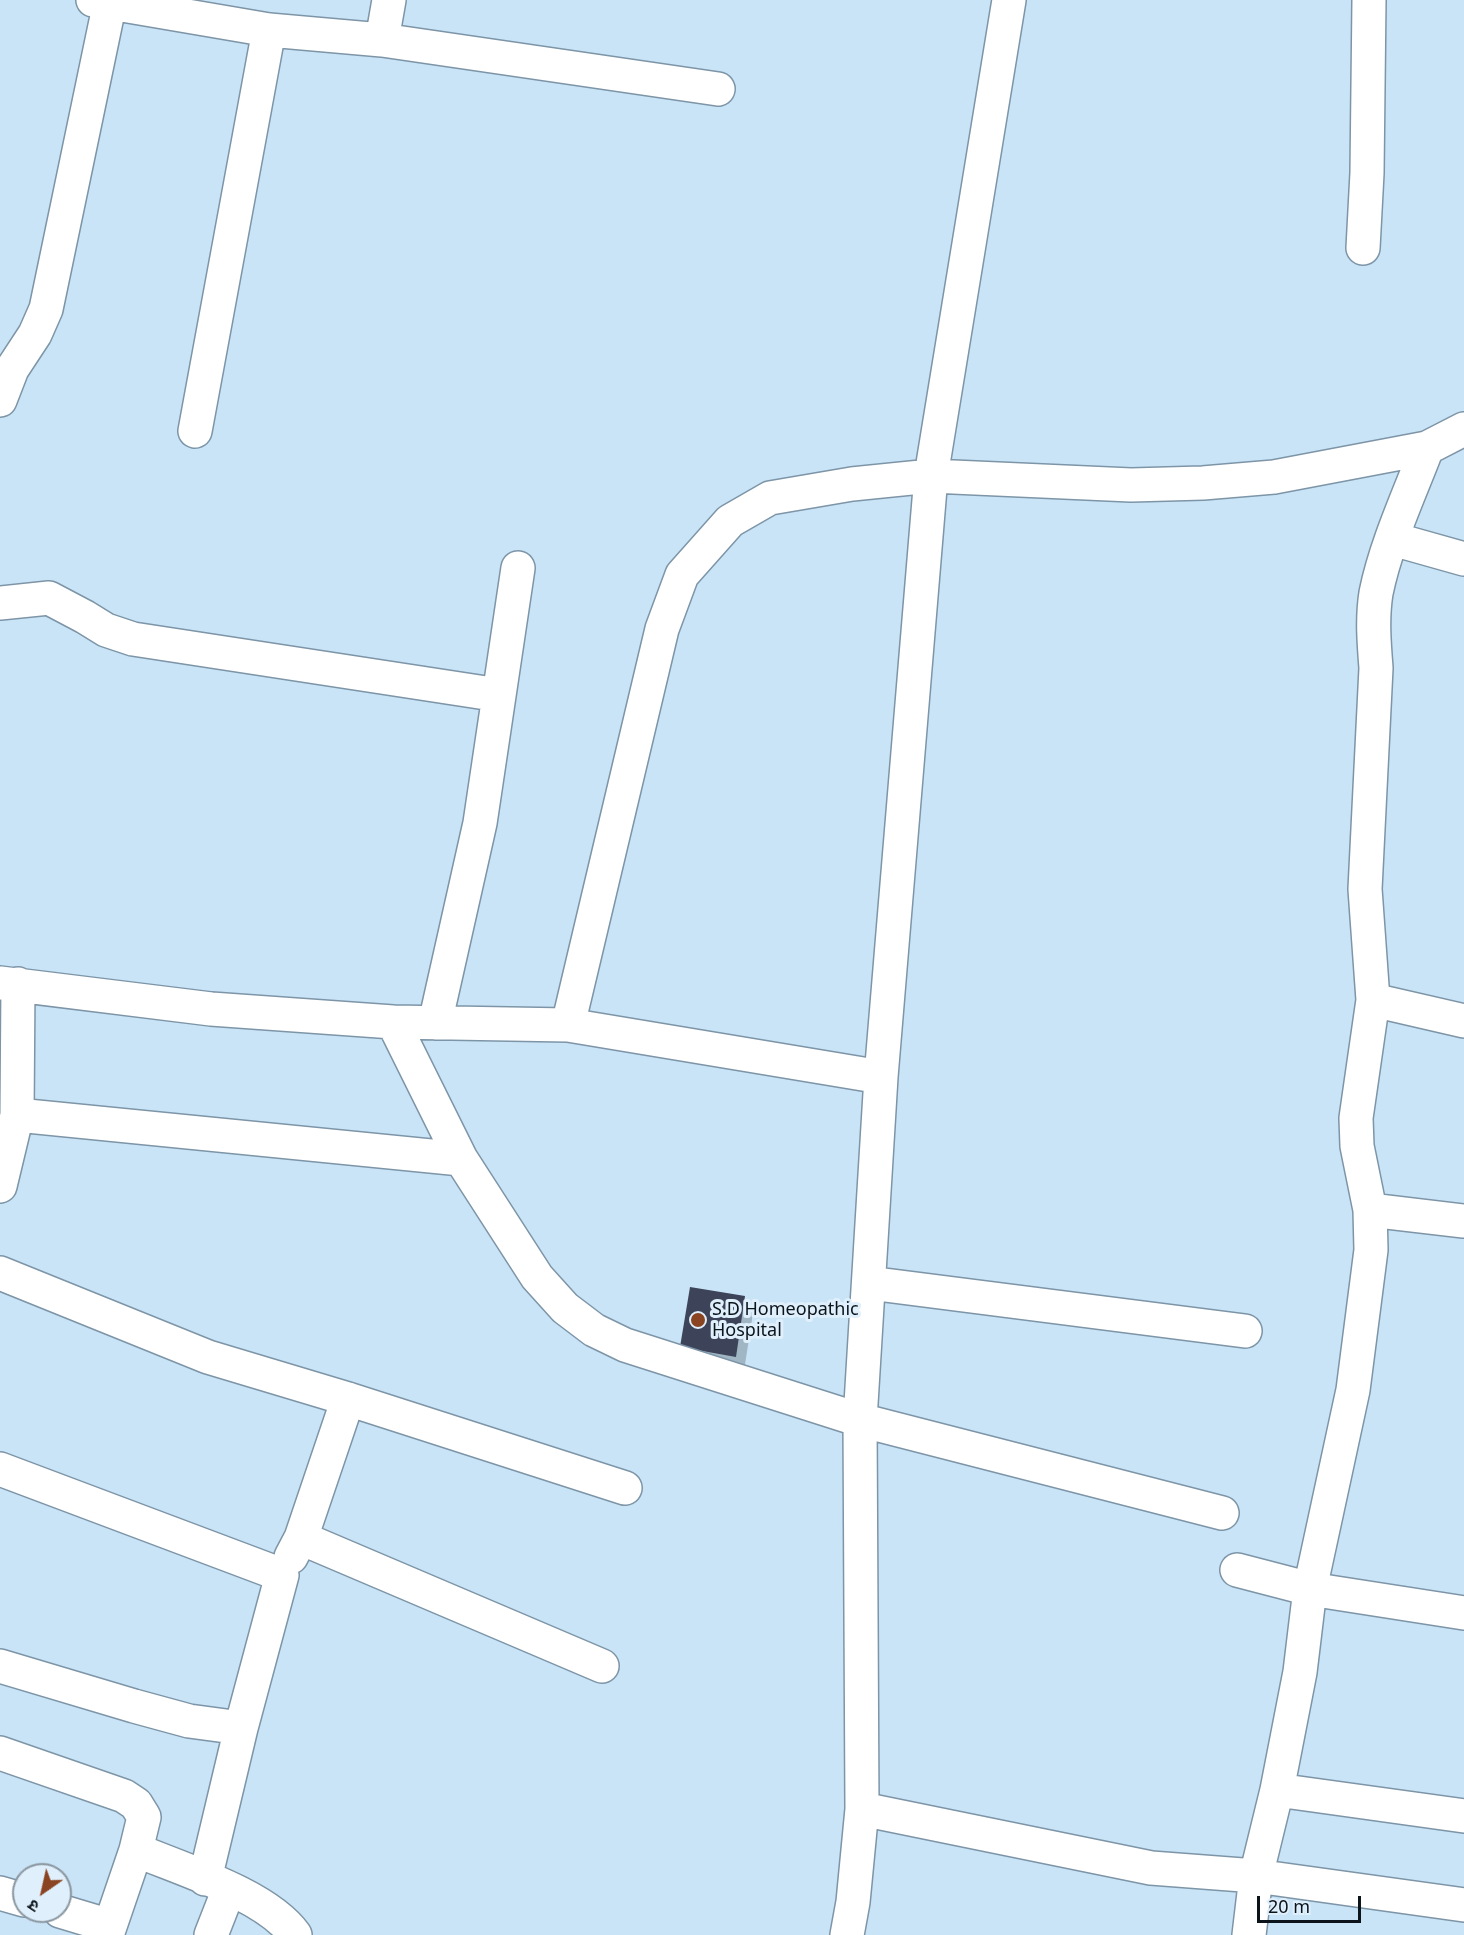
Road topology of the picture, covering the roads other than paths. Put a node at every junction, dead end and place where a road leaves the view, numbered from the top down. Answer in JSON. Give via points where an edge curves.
{"nodes":[{"id":1,"x":389,"y":0,"type":"edge"},
{"id":2,"x":1009,"y":0,"type":"edge"},
{"id":3,"x":1369,"y":0,"type":"edge"},
{"id":4,"x":101,"y":1,"type":"edge"},
{"id":5,"x":269,"y":30,"type":"junction"},
{"id":6,"x":382,"y":40,"type":"junction"},
{"id":7,"x":718,"y":89,"type":"dead end"},
{"id":8,"x":1364,"y":248,"type":"dead end"},
{"id":9,"x":0,"y":400,"type":"edge"},
{"id":10,"x":1464,"y":429,"type":"edge"},
{"id":11,"x":195,"y":431,"type":"dead end"},
{"id":12,"x":1427,"y":448,"type":"junction"},
{"id":13,"x":931,"y":476,"type":"junction"},
{"id":14,"x":1393,"y":539,"type":"junction"},
{"id":15,"x":1464,"y":560,"type":"edge"},
{"id":16,"x":518,"y":568,"type":"dead end"},
{"id":17,"x":0,"y":603,"type":"edge"},
{"id":18,"x":499,"y":695,"type":"junction"},
{"id":19,"x":9,"y":984,"type":"edge"},
{"id":20,"x":1373,"y":1000,"type":"junction"},
{"id":21,"x":393,"y":1022,"type":"junction"},
{"id":22,"x":1464,"y":1022,"type":"edge"},
{"id":23,"x":435,"y":1023,"type":"junction"},
{"id":24,"x":568,"y":1025,"type":"junction"},
{"id":25,"x":881,"y":1077,"type":"junction"},
{"id":26,"x":17,"y":1114,"type":"junction"},
{"id":27,"x":461,"y":1159,"type":"junction"},
{"id":28,"x":0,"y":1186,"type":"edge"},
{"id":29,"x":1370,"y":1210,"type":"junction"},
{"id":30,"x":1464,"y":1221,"type":"edge"},
{"id":31,"x":0,"y":1273,"type":"edge"},
{"id":32,"x":869,"y":1283,"type":"junction"},
{"id":33,"x":1245,"y":1331,"type":"dead end"},
{"id":34,"x":348,"y":1399,"type":"junction"},
{"id":35,"x":860,"y":1420,"type":"junction"},
{"id":36,"x":0,"y":1469,"type":"edge"},
{"id":37,"x":625,"y":1488,"type":"dead end"},
{"id":38,"x":1222,"y":1513,"type":"dead end"},
{"id":39,"x":301,"y":1538,"type":"junction"},
{"id":40,"x":1237,"y":1570,"type":"dead end"},
{"id":41,"x":282,"y":1575,"type":"junction"},
{"id":42,"x":1310,"y":1589,"type":"junction"},
{"id":43,"x":1464,"y":1613,"type":"edge"},
{"id":44,"x":0,"y":1666,"type":"edge"},
{"id":45,"x":602,"y":1666,"type":"dead end"},
{"id":46,"x":241,"y":1728,"type":"junction"},
{"id":47,"x":0,"y":1753,"type":"edge"},
{"id":48,"x":1277,"y":1790,"type":"junction"},
{"id":49,"x":862,"y":1809,"type":"junction"},
{"id":50,"x":1464,"y":1816,"type":"edge"},
{"id":51,"x":136,"y":1850,"type":"junction"},
{"id":52,"x":1256,"y":1876,"type":"junction"},
{"id":53,"x":217,"y":1884,"type":"junction"},
{"id":54,"x":1464,"y":1905,"type":"edge"},
{"id":55,"x":72,"y":1916,"type":"edge"},
{"id":56,"x":108,"y":1930,"type":"edge"},
{"id":57,"x":212,"y":1935,"type":"edge"},
{"id":58,"x":295,"y":1935,"type":"edge"},
{"id":59,"x":847,"y":1935,"type":"edge"},
{"id":60,"x":1249,"y":1935,"type":"edge"}],
"edges":[{"from":1,"to":6,"type":"street"},
{"from":2,"to":13,"type":"street"},
{"from":3,"to":8,"type":"street"},
{"from":4,"to":5,"type":"street"},
{"from":4,"to":9,"type":"street","via":[[46,309],[12,369]]},
{"from":5,"to":6,"type":"street"},
{"from":5,"to":11,"type":"street"},
{"from":6,"to":7,"type":"street"},
{"from":10,"to":12,"type":"street"},
{"from":12,"to":13,"type":"street","via":[[1274,477],[1203,483]]},
{"from":12,"to":14,"type":"street"},
{"from":13,"to":24,"type":"street","via":[[770,498],[730,521],[682,575],[651,670]]},
{"from":13,"to":25,"type":"street"},
{"from":14,"to":15,"type":"street"},
{"from":14,"to":20,"type":"street","via":[[1376,594],[1373,633],[1376,668],[1365,889]]},
{"from":16,"to":18,"type":"street"},
{"from":17,"to":18,"type":"street","via":[[49,598],[106,630],[133,639]]},
{"from":18,"to":23,"type":"street","via":[[480,823]]},
{"from":19,"to":21,"type":"street","via":[[211,1009]]},
{"from":19,"to":26,"type":"street"},
{"from":20,"to":22,"type":"street"},
{"from":20,"to":29,"type":"street","via":[[1356,1118]]},
{"from":21,"to":23,"type":"street"},
{"from":21,"to":27,"type":"street"},
{"from":23,"to":24,"type":"street"},
{"from":24,"to":25,"type":"street"},
{"from":25,"to":32,"type":"street"},
{"from":26,"to":27,"type":"street"},
{"from":26,"to":28,"type":"street"},
{"from":27,"to":35,"type":"street","via":[[537,1277],[565,1308],[594,1330],[625,1345]]},
{"from":29,"to":30,"type":"street"},
{"from":29,"to":42,"type":"street","via":[[1371,1250],[1353,1390]]},
{"from":31,"to":34,"type":"street","via":[[208,1357]]},
{"from":32,"to":33,"type":"street"},
{"from":32,"to":35,"type":"street"},
{"from":34,"to":37,"type":"street"},
{"from":34,"to":39,"type":"street"},
{"from":35,"to":38,"type":"street"},
{"from":35,"to":49,"type":"street"},
{"from":36,"to":41,"type":"street"},
{"from":39,"to":41,"type":"street"},
{"from":39,"to":45,"type":"street"},
{"from":40,"to":42,"type":"street"},
{"from":41,"to":46,"type":"street"},
{"from":42,"to":43,"type":"street"},
{"from":42,"to":48,"type":"street","via":[[1300,1672]]},
{"from":44,"to":46,"type":"street","via":[[178,1718]]},
{"from":46,"to":53,"type":"street"},
{"from":47,"to":51,"type":"street","via":[[124,1796],[136,1804],[144,1817]]},
{"from":48,"to":50,"type":"street"},
{"from":48,"to":52,"type":"street"},
{"from":49,"to":52,"type":"street","via":[[1151,1868]]},
{"from":49,"to":59,"type":"street"},
{"from":51,"to":53,"type":"street"},
{"from":51,"to":56,"type":"street"},
{"from":52,"to":54,"type":"street"},
{"from":52,"to":60,"type":"street"},
{"from":53,"to":57,"type":"street"},
{"from":53,"to":58,"type":"street","via":[[283,1921]]},
{"from":55,"to":56,"type":"street"}]}
